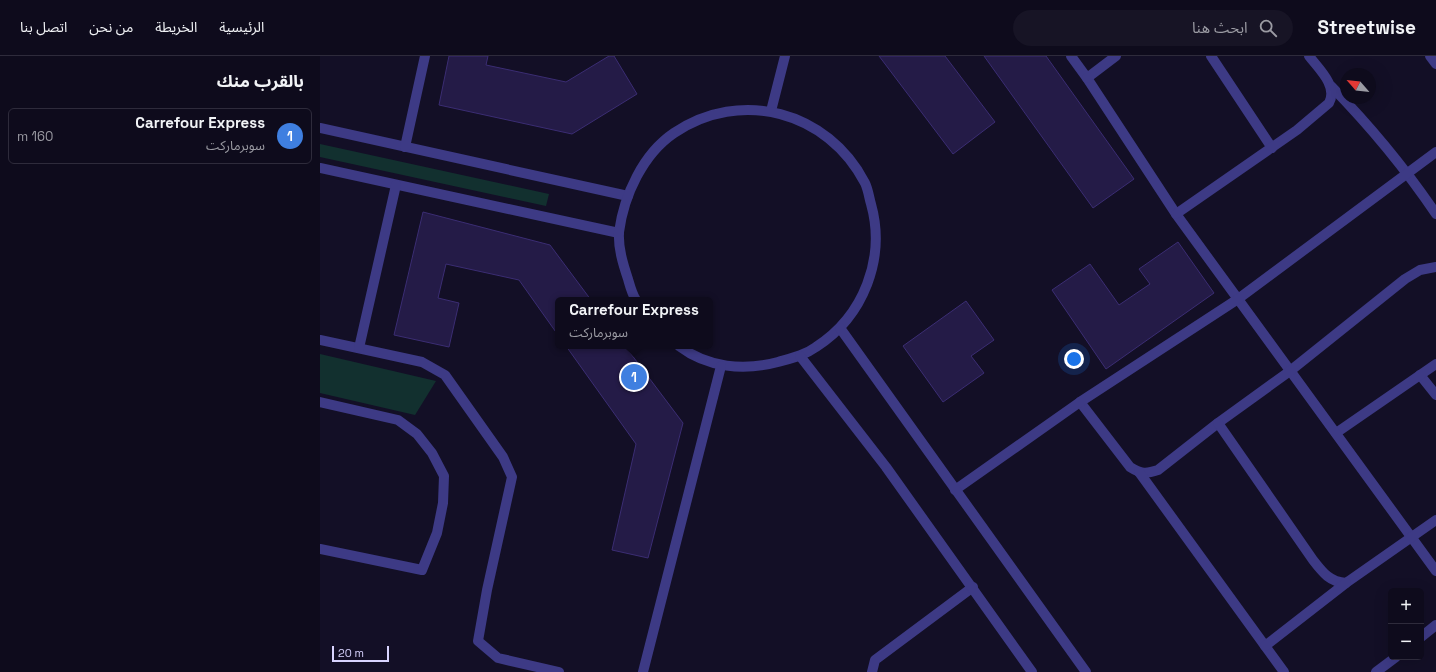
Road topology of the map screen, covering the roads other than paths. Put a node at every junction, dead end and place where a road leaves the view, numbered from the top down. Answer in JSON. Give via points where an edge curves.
{"nodes":[{"id":1,"x":425,"y":56,"type":"edge"},
{"id":2,"x":785,"y":56,"type":"edge"},
{"id":3,"x":1071,"y":56,"type":"edge"},
{"id":4,"x":1116,"y":56,"type":"edge"},
{"id":5,"x":1211,"y":56,"type":"edge"},
{"id":6,"x":1309,"y":56,"type":"edge"},
{"id":7,"x":1430,"y":56,"type":"edge"},
{"id":8,"x":1436,"y":64,"type":"edge"},
{"id":9,"x":1087,"y":78,"type":"junction"},
{"id":10,"x":1331,"y":86,"type":"junction"},
{"id":11,"x":771,"y":111,"type":"junction"},
{"id":12,"x":320,"y":128,"type":"edge"},
{"id":13,"x":405,"y":147,"type":"junction"},
{"id":14,"x":1272,"y":148,"type":"junction"},
{"id":15,"x":1436,"y":152,"type":"edge"},
{"id":16,"x":320,"y":168,"type":"edge"},
{"id":17,"x":1408,"y":173,"type":"junction"},
{"id":18,"x":396,"y":185,"type":"junction"},
{"id":19,"x":628,"y":196,"type":"junction"},
{"id":20,"x":1176,"y":214,"type":"junction"},
{"id":21,"x":1436,"y":214,"type":"edge"},
{"id":22,"x":619,"y":233,"type":"junction"},
{"id":23,"x":1436,"y":267,"type":"edge"},
{"id":24,"x":635,"y":297,"type":"edge"},
{"id":25,"x":1238,"y":299,"type":"junction"},
{"id":26,"x":840,"y":328,"type":"junction"},
{"id":27,"x":320,"y":340,"type":"edge"},
{"id":28,"x":359,"y":348,"type":"junction"},
{"id":29,"x":683,"y":349,"type":"edge"},
{"id":30,"x":800,"y":356,"type":"junction"},
{"id":31,"x":1436,"y":364,"type":"edge"},
{"id":32,"x":721,"y":366,"type":"junction"},
{"id":33,"x":1290,"y":371,"type":"junction"},
{"id":34,"x":1420,"y":375,"type":"junction"},
{"id":35,"x":1436,"y":395,"type":"edge"},
{"id":36,"x":320,"y":402,"type":"edge"},
{"id":37,"x":1080,"y":402,"type":"junction"},
{"id":38,"x":1218,"y":423,"type":"junction"},
{"id":39,"x":1336,"y":433,"type":"junction"},
{"id":40,"x":1139,"y":472,"type":"junction"},
{"id":41,"x":955,"y":490,"type":"junction"},
{"id":42,"x":1436,"y":520,"type":"edge"},
{"id":43,"x":1412,"y":537,"type":"junction"},
{"id":44,"x":320,"y":548,"type":"edge"},
{"id":45,"x":1436,"y":571,"type":"edge"},
{"id":46,"x":1346,"y":583,"type":"junction"},
{"id":47,"x":972,"y":587,"type":"junction"},
{"id":48,"x":1436,"y":625,"type":"edge"},
{"id":49,"x":1424,"y":635,"type":"edge"},
{"id":50,"x":1265,"y":646,"type":"junction"},
{"id":51,"x":1392,"y":660,"type":"edge"},
{"id":52,"x":560,"y":672,"type":"edge"},
{"id":53,"x":643,"y":672,"type":"edge"},
{"id":54,"x":872,"y":672,"type":"edge"},
{"id":55,"x":1032,"y":672,"type":"edge"},
{"id":56,"x":1086,"y":672,"type":"edge"},
{"id":57,"x":1284,"y":672,"type":"edge"},
{"id":58,"x":1376,"y":672,"type":"edge"}],
"edges":[{"from":1,"to":13,"type":"street"},
{"from":2,"to":11,"type":"street"},
{"from":3,"to":9,"type":"street"},
{"from":4,"to":9,"type":"street"},
{"from":5,"to":14,"type":"street"},
{"from":6,"to":10,"type":"street"},
{"from":7,"to":8,"type":"street"},
{"from":9,"to":20,"type":"street"},
{"from":10,"to":14,"type":"street","via":[[1332,98],[1329,103]]},
{"from":10,"to":17,"type":"street"},
{"from":11,"to":19,"type":"street","via":[[737,109],[703,117],[673,134],[648,157]]},
{"from":11,"to":26,"type":"street","via":[[810,124],[842,149],[865,183],[876,223],[874,264],[860,303]]},
{"from":12,"to":13,"type":"street"},
{"from":13,"to":19,"type":"street"},
{"from":14,"to":20,"type":"street"},
{"from":15,"to":17,"type":"street"},
{"from":16,"to":18,"type":"street"},
{"from":17,"to":21,"type":"street"},
{"from":17,"to":25,"type":"street"},
{"from":18,"to":22,"type":"street"},
{"from":18,"to":28,"type":"street"},
{"from":19,"to":22,"type":"street"},
{"from":20,"to":25,"type":"street"},
{"from":22,"to":24,"type":"street","via":[[622,261]]},
{"from":23,"to":33,"type":"street","via":[[1420,270],[1406,279]]},
{"from":25,"to":33,"type":"street"},
{"from":25,"to":37,"type":"street"},
{"from":26,"to":30,"type":"street"},
{"from":26,"to":41,"type":"street"},
{"from":27,"to":28,"type":"street"},
{"from":28,"to":52,"type":"street","via":[[422,362],[445,375],[503,457],[512,477],[478,641],[498,658]]},
{"from":29,"to":32,"type":"street"},
{"from":30,"to":32,"type":"street","via":[[760,366]]},
{"from":30,"to":47,"type":"street","via":[[886,467]]},
{"from":31,"to":34,"type":"street"},
{"from":32,"to":53,"type":"street"},
{"from":33,"to":38,"type":"street"},
{"from":33,"to":39,"type":"street"},
{"from":34,"to":35,"type":"street"},
{"from":34,"to":39,"type":"street"},
{"from":36,"to":44,"type":"street","via":[[398,420],[417,434],[432,453],[444,476],[443,503],[437,533],[422,570]]},
{"from":37,"to":40,"type":"street","via":[[1130,468]]},
{"from":37,"to":41,"type":"street"},
{"from":38,"to":40,"type":"street","via":[[1158,470],[1147,474]]},
{"from":38,"to":46,"type":"street","via":[[1323,574],[1335,582]]},
{"from":39,"to":43,"type":"street"},
{"from":40,"to":50,"type":"street"},
{"from":41,"to":56,"type":"street"},
{"from":42,"to":43,"type":"street"},
{"from":43,"to":45,"type":"street"},
{"from":43,"to":46,"type":"street"},
{"from":46,"to":50,"type":"street"},
{"from":47,"to":54,"type":"street","via":[[875,660]]},
{"from":47,"to":55,"type":"street"},
{"from":48,"to":49,"type":"street"},
{"from":50,"to":57,"type":"street"},
{"from":51,"to":58,"type":"street"}]}
